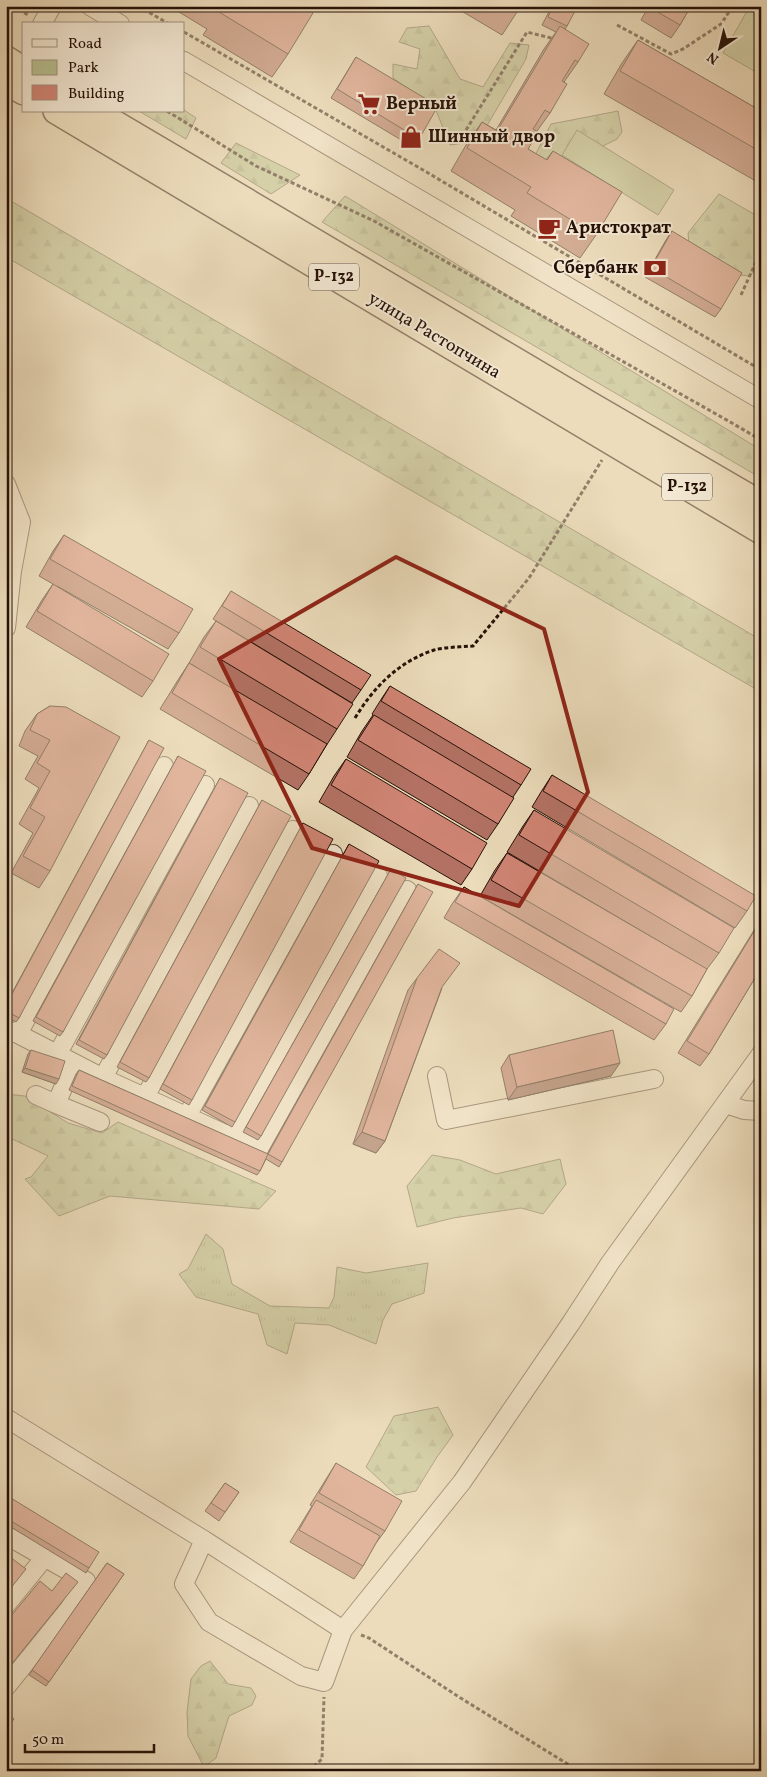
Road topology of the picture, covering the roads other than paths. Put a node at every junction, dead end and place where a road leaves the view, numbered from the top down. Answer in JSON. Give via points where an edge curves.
{"nodes":[{"id":1,"x":52,"y":6,"type":"edge"},
{"id":2,"x":90,"y":6,"type":"edge"},
{"id":3,"x":43,"y":22,"type":"edge"},
{"id":4,"x":117,"y":22,"type":"edge"},
{"id":5,"x":185,"y":62,"type":"edge"},
{"id":6,"x":16,"y":67,"type":"edge"},
{"id":7,"x":22,"y":86,"type":"edge"},
{"id":8,"x":58,"y":112,"type":"edge"},
{"id":9,"x":96,"y":112,"type":"edge"},
{"id":10,"x":761,"y":400,"type":"edge"},
{"id":11,"x":6,"y":484,"type":"edge"},
{"id":12,"x":761,"y":504,"type":"edge"},
{"id":13,"x":761,"y":531,"type":"edge"},
{"id":14,"x":6,"y":628,"type":"edge"},
{"id":15,"x":164,"y":766,"type":"dead end"},
{"id":16,"x":205,"y":784,"type":"dead end"},
{"id":17,"x":248,"y":806,"type":"dead end"},
{"id":18,"x":293,"y":830,"type":"dead end"},
{"id":19,"x":333,"y":854,"type":"dead end"},
{"id":20,"x":378,"y":876,"type":"dead end"},
{"id":21,"x":406,"y":890,"type":"dead end"},
{"id":22,"x":12,"y":1032,"type":"edge"},
{"id":23,"x":761,"y":1054,"type":"edge"},
{"id":24,"x":57,"y":1055,"type":"junction"},
{"id":25,"x":74,"y":1063,"type":"junction"},
{"id":26,"x":437,"y":1076,"type":"dead end"},
{"id":27,"x":103,"y":1078,"type":"junction"},
{"id":28,"x":654,"y":1079,"type":"dead end"},
{"id":29,"x":36,"y":1096,"type":"dead end"},
{"id":30,"x":145,"y":1097,"type":"junction"},
{"id":31,"x":56,"y":1104,"type":"junction"},
{"id":32,"x":726,"y":1104,"type":"junction"},
{"id":33,"x":761,"y":1111,"type":"edge"},
{"id":34,"x":187,"y":1116,"type":"junction"},
{"id":35,"x":100,"y":1122,"type":"dead end"},
{"id":36,"x":231,"y":1137,"type":"junction"},
{"id":37,"x":6,"y":1418,"type":"edge"},
{"id":38,"x":6,"y":1535,"type":"edge"},
{"id":39,"x":204,"y":1540,"type":"junction"},
{"id":40,"x":45,"y":1557,"type":"junction"},
{"id":41,"x":6,"y":1605,"type":"edge"},
{"id":42,"x":343,"y":1630,"type":"junction"},
{"id":43,"x":6,"y":1687,"type":"edge"}],
"edges":[{"from":1,"to":3,"type":"street"},
{"from":2,"to":4,"type":"street"},
{"from":5,"to":10,"type":"street"},
{"from":6,"to":7,"type":"highway"},
{"from":8,"to":13,"type":"highway","name":"улица Растопчина","number":"Р-132"},
{"from":9,"to":12,"type":"highway","name":"улица Растопчина","number":"Р-132"},
{"from":11,"to":14,"type":"street","via":[[21,522]]},
{"from":15,"to":22,"type":"street"},
{"from":16,"to":24,"type":"street"},
{"from":17,"to":27,"type":"street"},
{"from":18,"to":30,"type":"street"},
{"from":19,"to":34,"type":"street"},
{"from":20,"to":36,"type":"street"},
{"from":21,"to":36,"type":"street","via":[[260,1150]]},
{"from":22,"to":24,"type":"street"},
{"from":23,"to":32,"type":"street"},
{"from":24,"to":25,"type":"street"},
{"from":25,"to":27,"type":"street"},
{"from":25,"to":31,"type":"street"},
{"from":26,"to":28,"type":"street","via":[[446,1120]]},
{"from":27,"to":30,"type":"street"},
{"from":29,"to":31,"type":"street"},
{"from":30,"to":34,"type":"street"},
{"from":31,"to":35,"type":"street"},
{"from":32,"to":33,"type":"street"},
{"from":32,"to":42,"type":"street","via":[[610,1263],[462,1482]]},
{"from":34,"to":36,"type":"street"},
{"from":37,"to":39,"type":"street"},
{"from":38,"to":40,"type":"street"},
{"from":39,"to":42,"type":"street"},
{"from":39,"to":42,"type":"street","via":[[184,1584],[208,1622],[301,1676],[324,1682]]},
{"from":40,"to":41,"type":"street"},
{"from":40,"to":43,"type":"street","via":[[86,1581],[69,1609]]}]}
